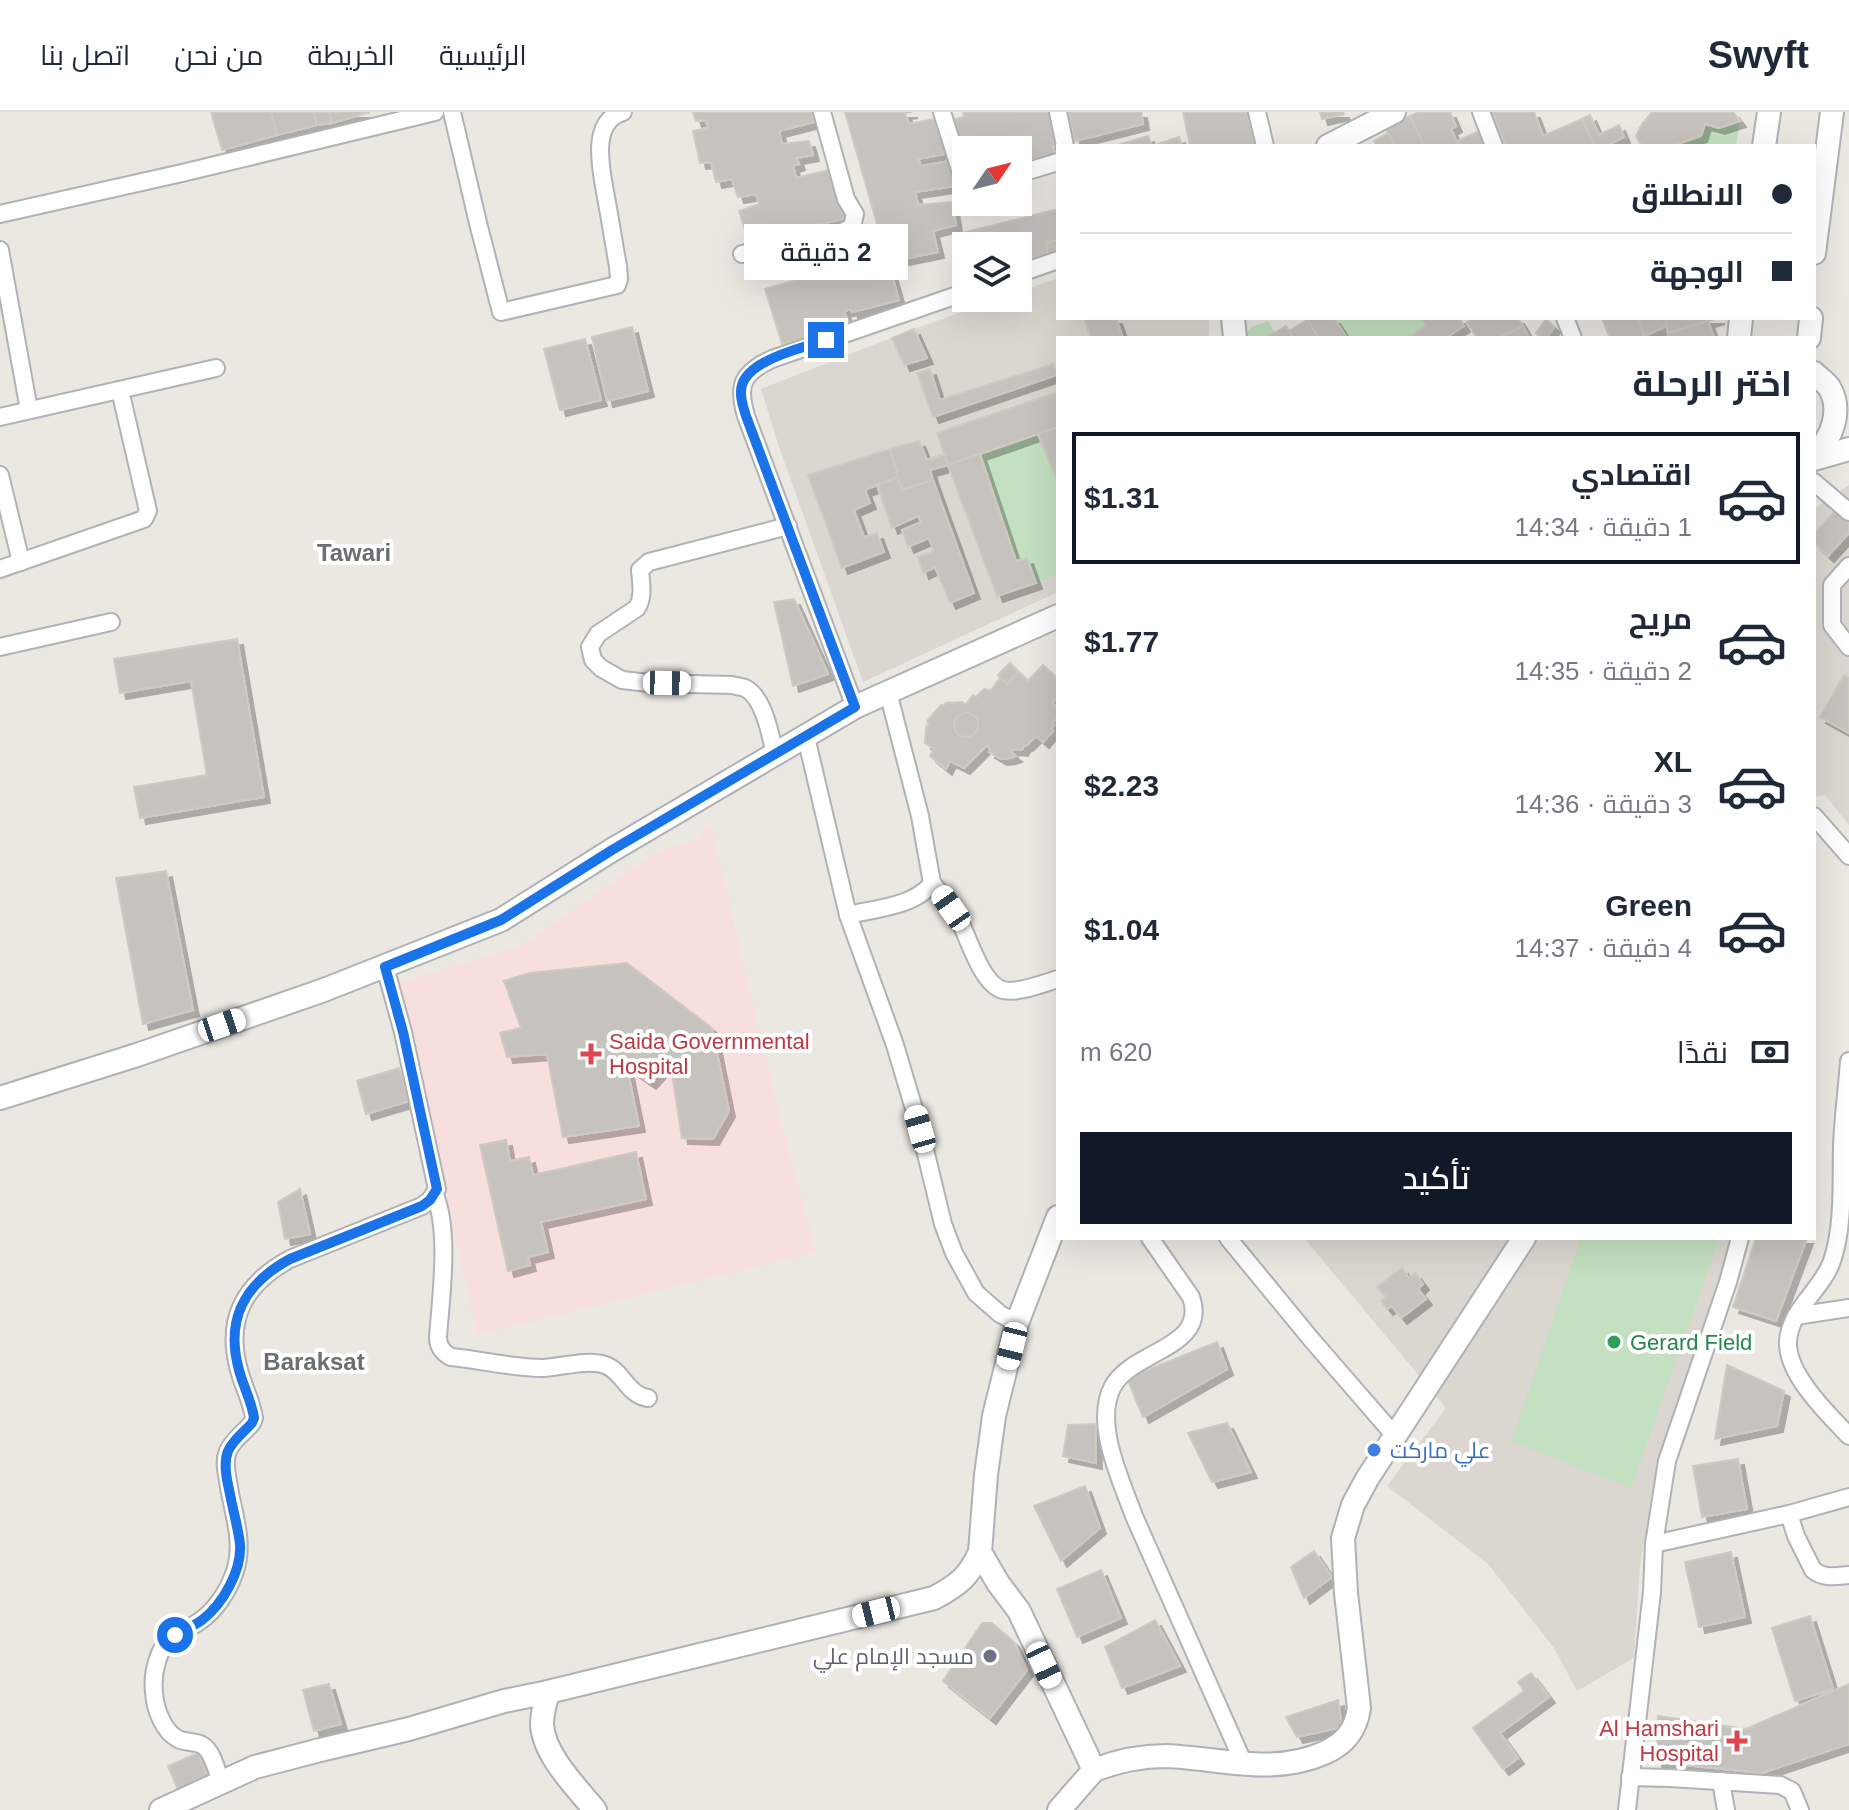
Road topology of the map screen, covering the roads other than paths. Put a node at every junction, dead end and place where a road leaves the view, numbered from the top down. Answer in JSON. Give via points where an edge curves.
{"nodes":[{"id":1,"x":435,"y":112,"type":"edge"},
{"id":2,"x":452,"y":112,"type":"edge"},
{"id":3,"x":623,"y":112,"type":"edge"},
{"id":4,"x":822,"y":112,"type":"edge"},
{"id":5,"x":942,"y":112,"type":"edge"},
{"id":6,"x":1058,"y":112,"type":"edge"},
{"id":7,"x":1257,"y":112,"type":"edge"},
{"id":8,"x":1394,"y":112,"type":"edge"},
{"id":9,"x":1481,"y":112,"type":"edge"},
{"id":10,"x":1769,"y":112,"type":"edge"},
{"id":11,"x":1832,"y":112,"type":"edge"},
{"id":12,"x":952,"y":144,"type":"edge"},
{"id":13,"x":1065,"y":144,"type":"edge"},
{"id":14,"x":1265,"y":144,"type":"edge"},
{"id":15,"x":1332,"y":144,"type":"edge"},
{"id":16,"x":1493,"y":144,"type":"edge"},
{"id":17,"x":1764,"y":144,"type":"edge"},
{"id":18,"x":1056,"y":163,"type":"edge"},
{"id":19,"x":1032,"y":170,"type":"edge"},
{"id":20,"x":1816,"y":208,"type":"edge"},
{"id":21,"x":0,"y":214,"type":"edge"},
{"id":22,"x":0,"y":250,"type":"edge"},
{"id":23,"x":742,"y":254,"type":"dead end"},
{"id":24,"x":1056,"y":261,"type":"edge"},
{"id":25,"x":1032,"y":269,"type":"edge"},
{"id":26,"x":952,"y":297,"type":"edge"},
{"id":27,"x":216,"y":368,"type":"dead end"},
{"id":28,"x":1816,"y":375,"type":"edge"},
{"id":29,"x":120,"y":390,"type":"junction"},
{"id":30,"x":1841,"y":401,"type":"edge"},
{"id":31,"x":29,"y":410,"type":"junction"},
{"id":32,"x":0,"y":417,"type":"edge"},
{"id":33,"x":1849,"y":449,"type":"edge"},
{"id":34,"x":1816,"y":455,"type":"edge"},
{"id":35,"x":1816,"y":457,"type":"edge"},
{"id":36,"x":0,"y":475,"type":"edge"},
{"id":37,"x":1816,"y":484,"type":"edge"},
{"id":38,"x":1849,"y":512,"type":"edge"},
{"id":39,"x":788,"y":526,"type":"junction"},
{"id":40,"x":21,"y":562,"type":"junction"},
{"id":41,"x":1849,"y":566,"type":"edge"},
{"id":42,"x":0,"y":569,"type":"edge"},
{"id":43,"x":1056,"y":617,"type":"edge"},
{"id":44,"x":111,"y":622,"type":"dead end"},
{"id":45,"x":0,"y":647,"type":"edge"},
{"id":46,"x":1849,"y":647,"type":"edge"},
{"id":47,"x":888,"y":692,"type":"junction"},
{"id":48,"x":855,"y":707,"type":"junction"},
{"id":49,"x":806,"y":737,"type":"junction"},
{"id":50,"x":775,"y":755,"type":"junction"},
{"id":51,"x":1816,"y":818,"type":"edge"},
{"id":52,"x":1849,"y":856,"type":"edge"},
{"id":53,"x":932,"y":883,"type":"junction"},
{"id":54,"x":848,"y":915,"type":"junction"},
{"id":55,"x":385,"y":967,"type":"junction"},
{"id":56,"x":1056,"y":980,"type":"edge"},
{"id":57,"x":1849,"y":1061,"type":"edge"},
{"id":58,"x":0,"y":1098,"type":"edge"},
{"id":59,"x":435,"y":1195,"type":"junction"},
{"id":60,"x":1056,"y":1222,"type":"edge"},
{"id":61,"x":1151,"y":1240,"type":"edge"},
{"id":62,"x":1230,"y":1240,"type":"edge"},
{"id":63,"x":1523,"y":1240,"type":"edge"},
{"id":64,"x":1739,"y":1240,"type":"edge"},
{"id":65,"x":1849,"y":1308,"type":"edge"},
{"id":66,"x":1796,"y":1316,"type":"junction"},
{"id":67,"x":1017,"y":1323,"type":"junction"},
{"id":68,"x":648,"y":1398,"type":"dead end"},
{"id":69,"x":1395,"y":1436,"type":"junction"},
{"id":70,"x":1849,"y":1436,"type":"edge"},
{"id":71,"x":1849,"y":1497,"type":"edge"},
{"id":72,"x":1789,"y":1514,"type":"junction"},
{"id":73,"x":1654,"y":1544,"type":"junction"},
{"id":74,"x":980,"y":1552,"type":"junction"},
{"id":75,"x":1849,"y":1575,"type":"edge"},
{"id":76,"x":548,"y":1692,"type":"junction"},
{"id":77,"x":1244,"y":1764,"type":"junction"},
{"id":78,"x":1094,"y":1770,"type":"junction"},
{"id":79,"x":1630,"y":1777,"type":"junction"},
{"id":80,"x":1721,"y":1781,"type":"junction"},
{"id":81,"x":221,"y":1783,"type":"junction"},
{"id":82,"x":161,"y":1810,"type":"edge"},
{"id":83,"x":595,"y":1810,"type":"edge"},
{"id":84,"x":1059,"y":1810,"type":"edge"},
{"id":85,"x":1627,"y":1810,"type":"edge"},
{"id":86,"x":1726,"y":1810,"type":"edge"},
{"id":87,"x":1800,"y":1810,"type":"edge"}],
"edges":[{"from":1,"to":21,"type":"street"},
{"from":2,"to":3,"type":"street","via":[[501,312],[617,285],[599,156],[603,129],[614,114]]},
{"from":4,"to":23,"type":"street","via":[[855,214],[852,227]]},
{"from":5,"to":12,"type":"street"},
{"from":6,"to":13,"type":"street"},
{"from":7,"to":14,"type":"street"},
{"from":8,"to":15,"type":"street"},
{"from":9,"to":16,"type":"street"},
{"from":10,"to":17,"type":"street"},
{"from":11,"to":20,"type":"street"},
{"from":18,"to":19,"type":"street"},
{"from":22,"to":31,"type":"street"},
{"from":24,"to":25,"type":"street"},
{"from":26,"to":39,"type":"street","via":[[772,359],[755,367],[743,383],[746,416]]},
{"from":27,"to":29,"type":"street"},
{"from":28,"to":30,"type":"street"},
{"from":29,"to":31,"type":"street"},
{"from":29,"to":40,"type":"street","via":[[148,511],[144,519]]},
{"from":30,"to":34,"type":"street","via":[[1833,429]]},
{"from":31,"to":32,"type":"street"},
{"from":33,"to":35,"type":"street"},
{"from":36,"to":40,"type":"street"},
{"from":37,"to":38,"type":"street"},
{"from":39,"to":48,"type":"street"},
{"from":39,"to":50,"type":"street","via":[[649,562],[640,570],[641,603],[598,634],[590,647],[593,660],[622,680],[744,687],[761,707]]},
{"from":40,"to":42,"type":"street"},
{"from":41,"to":46,"type":"street","via":[[1832,585],[1832,625]]},
{"from":43,"to":47,"type":"street"},
{"from":44,"to":45,"type":"street"},
{"from":47,"to":48,"type":"street"},
{"from":47,"to":53,"type":"street"},
{"from":48,"to":49,"type":"street"},
{"from":49,"to":50,"type":"street"},
{"from":49,"to":54,"type":"street"},
{"from":50,"to":55,"type":"street","via":[[501,920]]},
{"from":51,"to":52,"type":"street"},
{"from":53,"to":54,"type":"street","via":[[907,901]]},
{"from":53,"to":56,"type":"street","via":[[994,985],[1011,991]]},
{"from":54,"to":67,"type":"street","via":[[895,1045],[954,1253],[976,1293]]},
{"from":55,"to":58,"type":"street"},
{"from":55,"to":59,"type":"street"},
{"from":57,"to":66,"type":"street","via":[[1832,1261]]},
{"from":59,"to":68,"type":"street","via":[[442,1236],[438,1342],[444,1353],[520,1367],[605,1365]]},
{"from":59,"to":81,"type":"street","via":[[422,1206],[272,1269],[252,1289],[234,1325],[239,1369],[254,1414],[226,1460],[240,1555],[211,1612],[165,1644],[154,1684],[156,1707],[167,1729],[181,1741],[205,1746]]},
{"from":60,"to":67,"type":"street"},
{"from":61,"to":77,"type":"street","via":[[1191,1297],[1195,1317],[1185,1334],[1143,1359],[1114,1385],[1107,1433],[1134,1516]]},
{"from":62,"to":69,"type":"street"},
{"from":63,"to":69,"type":"street"},
{"from":64,"to":73,"type":"street","via":[[1667,1461]]},
{"from":65,"to":66,"type":"street"},
{"from":66,"to":70,"type":"street","via":[[1788,1341],[1792,1362],[1817,1403]]},
{"from":67,"to":74,"type":"street","via":[[994,1416]]},
{"from":69,"to":77,"type":"street","via":[[1353,1505],[1343,1538],[1358,1722],[1336,1748],[1314,1758],[1280,1765]]},
{"from":71,"to":72,"type":"street"},
{"from":72,"to":73,"type":"street"},
{"from":72,"to":75,"type":"street","via":[[1813,1570],[1828,1577]]},
{"from":73,"to":79,"type":"street"},
{"from":74,"to":76,"type":"street","via":[[966,1576],[934,1598]]},
{"from":74,"to":78,"type":"street","via":[[1019,1611]]},
{"from":76,"to":81,"type":"street","via":[[255,1767]]},
{"from":76,"to":83,"type":"street","via":[[542,1723],[548,1748]]},
{"from":77,"to":78,"type":"street","via":[[1166,1756]]},
{"from":78,"to":84,"type":"street"},
{"from":79,"to":80,"type":"street"},
{"from":79,"to":85,"type":"street"},
{"from":80,"to":86,"type":"street"},
{"from":80,"to":87,"type":"street","via":[[1787,1787]]},
{"from":81,"to":82,"type":"street"}]}
